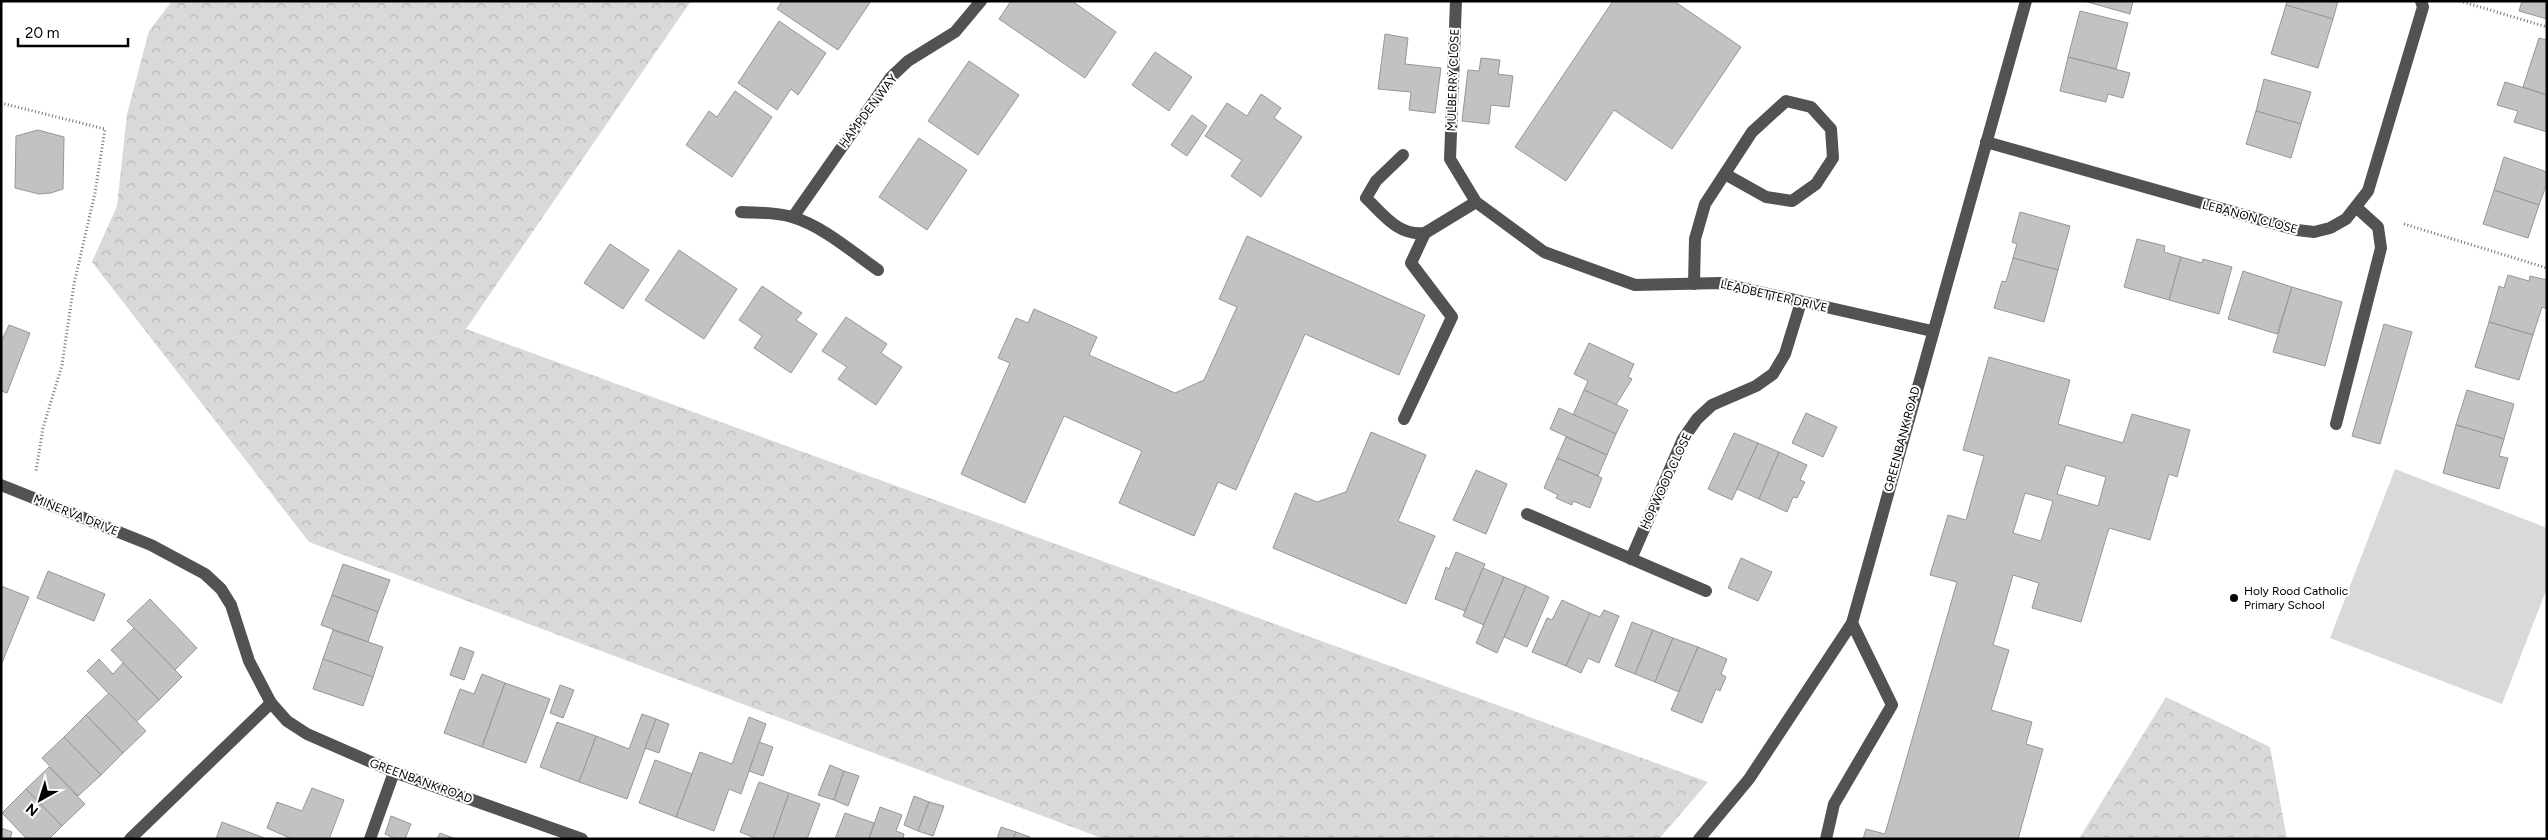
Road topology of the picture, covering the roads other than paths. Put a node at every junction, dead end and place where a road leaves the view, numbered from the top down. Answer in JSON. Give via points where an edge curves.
{"nodes":[{"id":1,"x":981,"y":1,"type":"edge"},
{"id":2,"x":1456,"y":1,"type":"edge"},
{"id":3,"x":2026,"y":1,"type":"edge"},
{"id":4,"x":2421,"y":1,"type":"edge"},
{"id":5,"x":1986,"y":142,"type":"junction"},
{"id":6,"x":1403,"y":155,"type":"dead end"},
{"id":7,"x":1450,"y":160,"type":"joint"},
{"id":8,"x":1724,"y":174,"type":"junction"},
{"id":9,"x":1476,"y":202,"type":"junction"},
{"id":10,"x":2357,"y":208,"type":"junction"},
{"id":11,"x":741,"y":212,"type":"dead end"},
{"id":12,"x":793,"y":217,"type":"junction"},
{"id":13,"x":1425,"y":233,"type":"junction"},
{"id":14,"x":878,"y":270,"type":"dead end"},
{"id":15,"x":1694,"y":284,"type":"junction"},
{"id":16,"x":1801,"y":302,"type":"junction"},
{"id":17,"x":1932,"y":331,"type":"junction"},
{"id":18,"x":1404,"y":418,"type":"dead end"},
{"id":19,"x":2336,"y":424,"type":"dead end"},
{"id":20,"x":1,"y":485,"type":"edge"},
{"id":21,"x":1527,"y":514,"type":"dead end"},
{"id":22,"x":151,"y":545,"type":"joint"},
{"id":23,"x":1631,"y":559,"type":"junction"},
{"id":24,"x":1706,"y":591,"type":"dead end"},
{"id":25,"x":1852,"y":623,"type":"junction"},
{"id":26,"x":271,"y":703,"type":"junction"},
{"id":27,"x":394,"y":772,"type":"junction"},
{"id":28,"x":130,"y":839,"type":"edge"},
{"id":29,"x":370,"y":839,"type":"edge"},
{"id":30,"x":582,"y":839,"type":"edge"},
{"id":31,"x":1699,"y":839,"type":"edge"},
{"id":32,"x":1826,"y":839,"type":"edge"}],
"edges":[{"from":1,"to":12,"type":"street","name":"HAMPDEN WAY","via":[[955,32],[908,61],[891,77]]},
{"from":2,"to":7,"type":"street","name":"MULBERRY CLOSE"},
{"from":3,"to":5,"type":"street","name":"GREENBANK ROAD"},
{"from":4,"to":10,"type":"street","name":"LEBANON CLOSE","via":[[2423,7],[2368,191]]},
{"from":5,"to":10,"type":"street","name":"LEBANON CLOSE","via":[[2297,230],[2314,232],[2330,228]]},
{"from":5,"to":17,"type":"street","name":"GREENBANK ROAD"},
{"from":6,"to":13,"type":"street","via":[[1376,181],[1366,198],[1400,230]]},
{"from":7,"to":9,"type":"street","name":"LEADBETTER DRIVE"},
{"from":8,"to":8,"type":"street","via":[[1752,132],[1786,102],[1811,108],[1830,129],[1833,158],[1816,184],[1792,201],[1766,197]]},
{"from":8,"to":15,"type":"street","via":[[1705,204],[1695,239]]},
{"from":9,"to":13,"type":"street"},
{"from":9,"to":15,"type":"street","name":"LEADBETTER DRIVE","via":[[1544,252],[1635,285]]},
{"from":10,"to":19,"type":"street","via":[[2378,227],[2381,248]]},
{"from":11,"to":12,"type":"street"},
{"from":12,"to":14,"type":"street"},
{"from":13,"to":18,"type":"street","via":[[1411,263],[1452,317]]},
{"from":15,"to":16,"type":"street","name":"LEADBETTER DRIVE","via":[[1720,283]]},
{"from":16,"to":17,"type":"street","name":"LEADBETTER DRIVE"},
{"from":16,"to":23,"type":"street","name":"HOPWOOD CLOSE","via":[[1785,354],[1773,374],[1756,386],[1712,405],[1683,439]]},
{"from":17,"to":25,"type":"street","name":"GREENBANK ROAD"},
{"from":20,"to":22,"type":"street","name":"MINERVA DRIVE"},
{"from":21,"to":23,"type":"street"},
{"from":22,"to":26,"type":"street","name":"GREENBANK ROAD","via":[[205,574],[221,589],[231,605],[249,661]]},
{"from":23,"to":24,"type":"street"},
{"from":25,"to":31,"type":"street","name":"GREENBANK ROAD","via":[[1749,779]]},
{"from":25,"to":32,"type":"street","via":[[1892,705],[1834,804]]},
{"from":26,"to":27,"type":"street","name":"GREENBANK ROAD","via":[[287,721],[307,734]]},
{"from":26,"to":28,"type":"street"},
{"from":27,"to":29,"type":"street"},
{"from":27,"to":30,"type":"street","name":"GREENBANK ROAD"}]}
